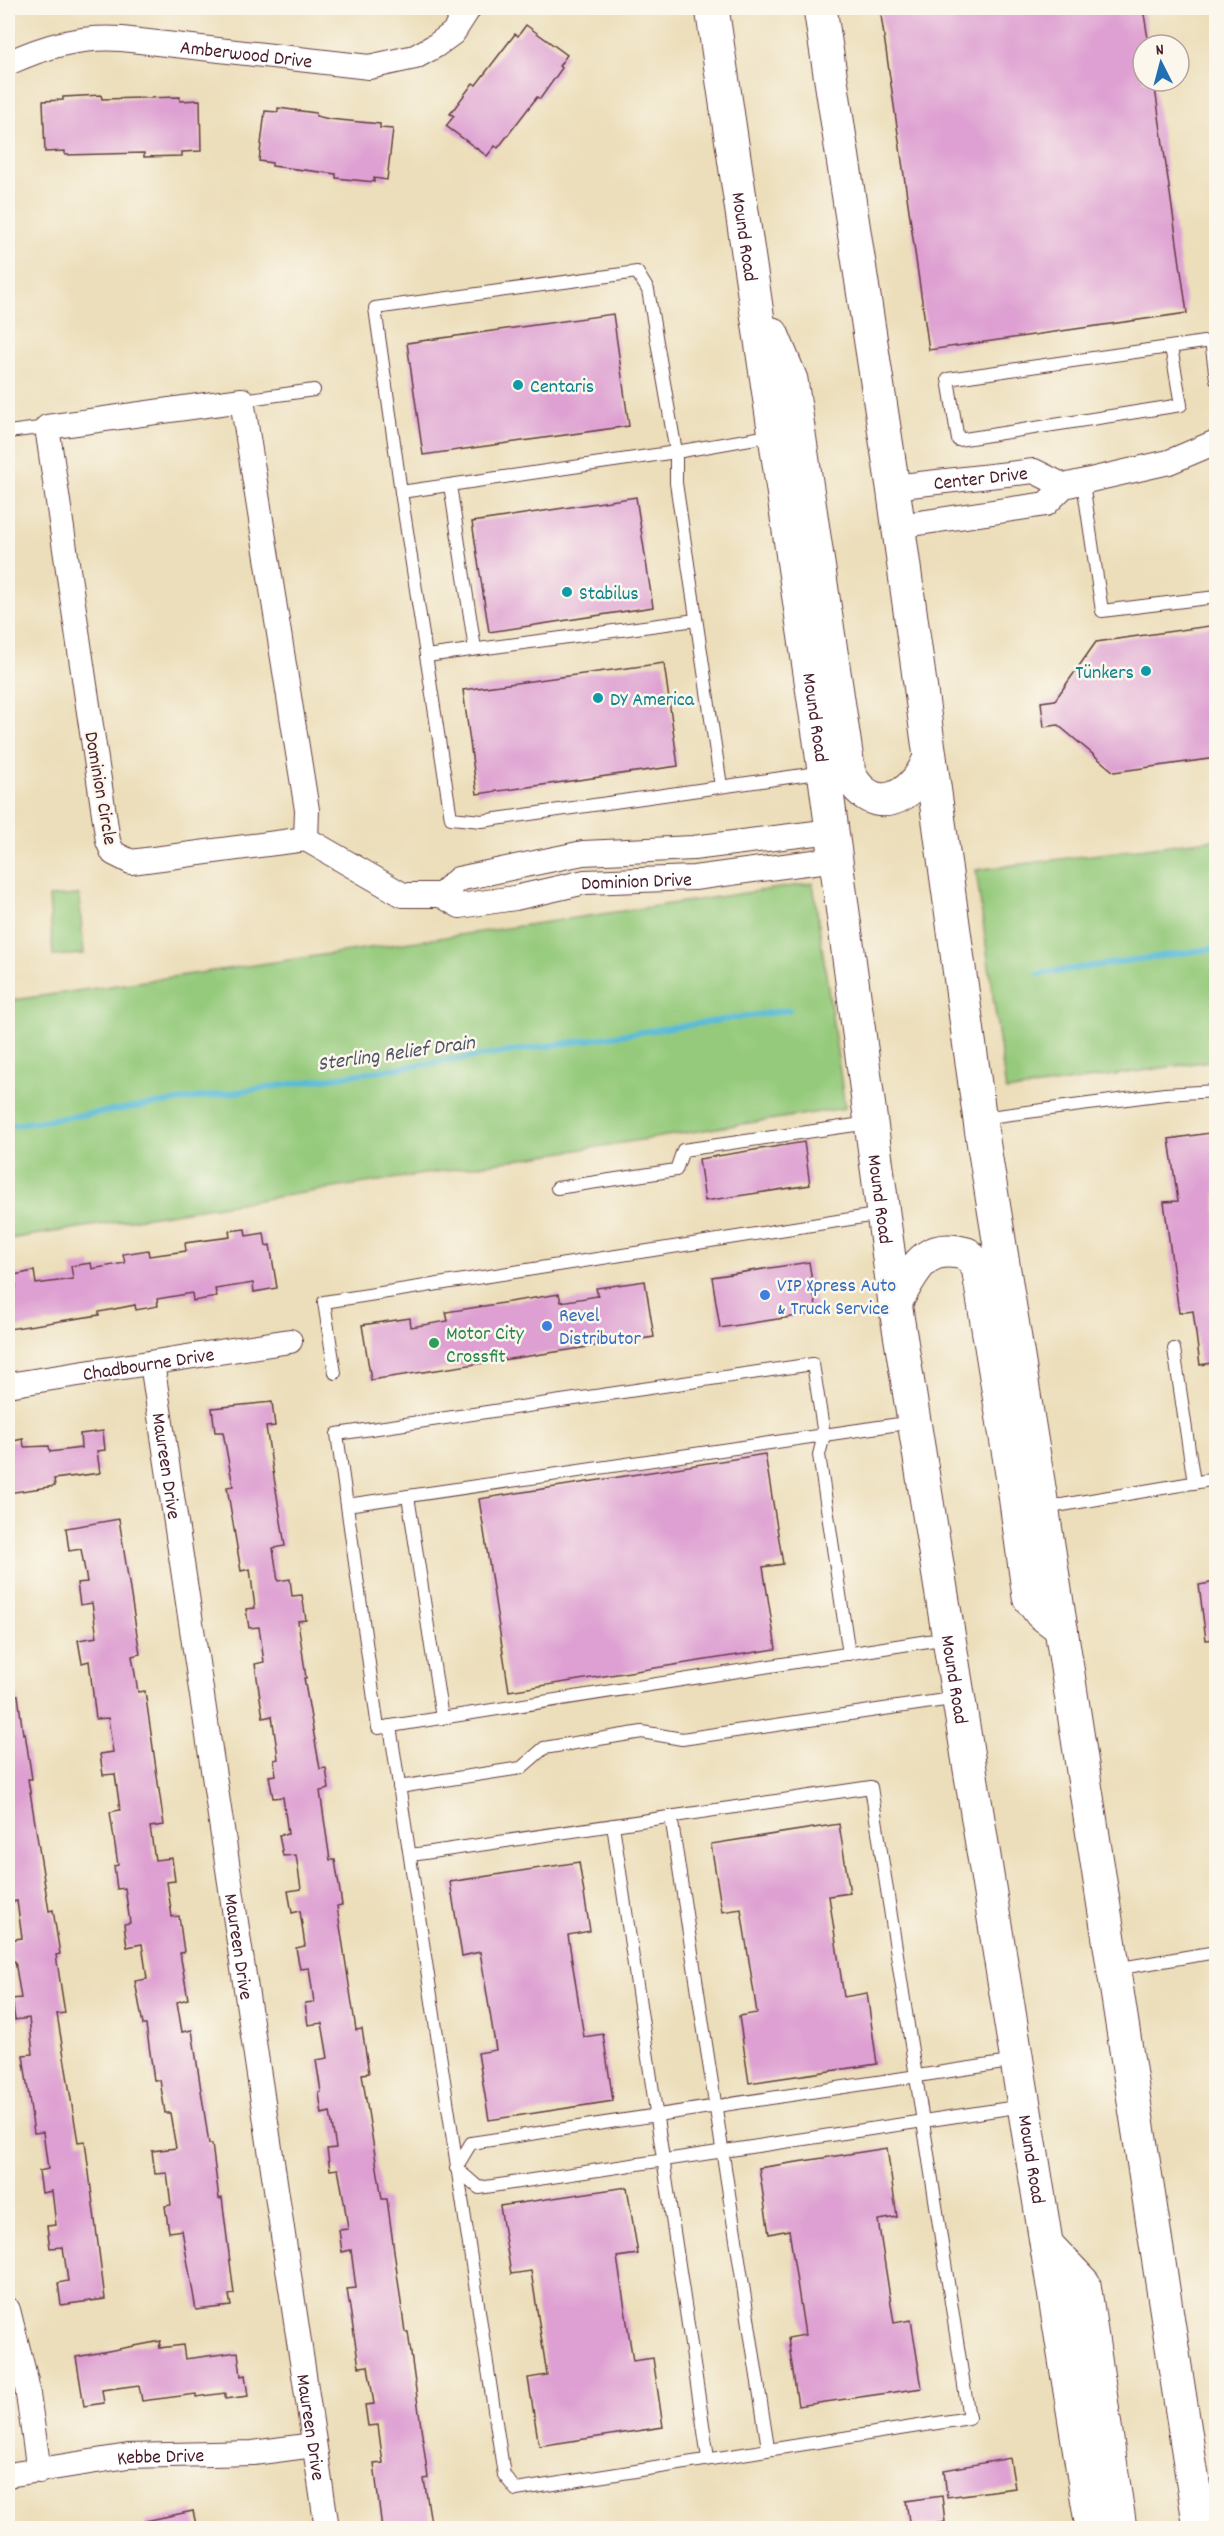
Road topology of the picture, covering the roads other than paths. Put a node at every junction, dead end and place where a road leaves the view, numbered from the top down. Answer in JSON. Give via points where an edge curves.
{"nodes":[{"id":1,"x":468,"y":8,"type":"edge"},
{"id":2,"x":712,"y":8,"type":"edge"},
{"id":3,"x":808,"y":8,"type":"edge"},
{"id":4,"x":820,"y":8,"type":"edge"},
{"id":5,"x":825,"y":40,"type":"junction"},
{"id":6,"x":8,"y":63,"type":"edge"},
{"id":7,"x":1214,"y":340,"type":"edge"},
{"id":8,"x":1171,"y":347,"type":"junction"},
{"id":9,"x":1216,"y":379,"type":"edge"},
{"id":10,"x":314,"y":390,"type":"dead end"},
{"id":11,"x":243,"y":400,"type":"junction"},
{"id":12,"x":47,"y":427,"type":"junction"},
{"id":13,"x":8,"y":432,"type":"edge"},
{"id":14,"x":787,"y":433,"type":"junction"},
{"id":15,"x":1216,"y":442,"type":"edge"},
{"id":16,"x":676,"y":452,"type":"junction"},
{"id":17,"x":1073,"y":484,"type":"junction"},
{"id":18,"x":450,"y":485,"type":"junction"},
{"id":19,"x":894,"y":488,"type":"junction"},
{"id":20,"x":401,"y":492,"type":"junction"},
{"id":21,"x":898,"y":526,"type":"junction"},
{"id":22,"x":1216,"y":597,"type":"edge"},
{"id":23,"x":696,"y":620,"type":"junction"},
{"id":24,"x":475,"y":649,"type":"junction"},
{"id":25,"x":426,"y":656,"type":"junction"},
{"id":26,"x":929,"y":760,"type":"junction"},
{"id":27,"x":836,"y":770,"type":"junction"},
{"id":28,"x":721,"y":786,"type":"junction"},
{"id":29,"x":306,"y":839,"type":"junction"},
{"id":30,"x":834,"y":845,"type":"junction"},
{"id":31,"x":1216,"y":1091,"type":"edge"},
{"id":32,"x":980,"y":1118,"type":"junction"},
{"id":33,"x":871,"y":1123,"type":"junction"},
{"id":34,"x":557,"y":1188,"type":"dead end"},
{"id":35,"x":883,"y":1214,"type":"junction"},
{"id":36,"x":895,"y":1303,"type":"junction"},
{"id":37,"x":290,"y":1341,"type":"dead end"},
{"id":38,"x":1174,"y":1349,"type":"dead end"},
{"id":39,"x":152,"y":1363,"type":"junction"},
{"id":40,"x":335,"y":1373,"type":"dead end"},
{"id":41,"x":8,"y":1385,"type":"edge"},
{"id":42,"x":914,"y":1422,"type":"junction"},
{"id":43,"x":824,"y":1435,"type":"junction"},
{"id":44,"x":1216,"y":1479,"type":"edge"},
{"id":45,"x":1194,"y":1483,"type":"junction"},
{"id":46,"x":408,"y":1496,"type":"junction"},
{"id":47,"x":347,"y":1505,"type":"junction"},
{"id":48,"x":1043,"y":1508,"type":"junction"},
{"id":49,"x":1061,"y":1628,"type":"junction"},
{"id":50,"x":949,"y":1638,"type":"junction"},
{"id":51,"x":849,"y":1654,"type":"junction"},
{"id":52,"x":959,"y":1698,"type":"junction"},
{"id":53,"x":442,"y":1718,"type":"junction"},
{"id":54,"x":390,"y":1726,"type":"junction"},
{"id":55,"x":399,"y":1787,"type":"junction"},
{"id":56,"x":670,"y":1816,"type":"junction"},
{"id":57,"x":613,"y":1825,"type":"junction"},
{"id":58,"x":411,"y":1855,"type":"junction"},
{"id":59,"x":1216,"y":1952,"type":"edge"},
{"id":60,"x":1113,"y":1969,"type":"junction"},
{"id":61,"x":1017,"y":2061,"type":"junction"},
{"id":62,"x":916,"y":2075,"type":"junction"},
{"id":63,"x":1025,"y":2106,"type":"junction"},
{"id":64,"x":716,"y":2108,"type":"junction"},
{"id":65,"x":657,"y":2116,"type":"junction"},
{"id":66,"x":923,"y":2121,"type":"junction"},
{"id":67,"x":723,"y":2151,"type":"junction"},
{"id":68,"x":663,"y":2161,"type":"junction"},
{"id":69,"x":456,"y":2168,"type":"junction"},
{"id":70,"x":1047,"y":2245,"type":"junction"},
{"id":71,"x":8,"y":2310,"type":"edge"},
{"id":72,"x":314,"y":2445,"type":"junction"},
{"id":73,"x":768,"y":2448,"type":"junction"},
{"id":74,"x":708,"y":2458,"type":"junction"},
{"id":75,"x":39,"y":2470,"type":"junction"},
{"id":76,"x":8,"y":2475,"type":"edge"},
{"id":77,"x":1206,"y":2492,"type":"edge"},
{"id":78,"x":327,"y":2529,"type":"edge"},
{"id":79,"x":1092,"y":2529,"type":"edge"},
{"id":80,"x":1120,"y":2529,"type":"edge"},
{"id":81,"x":1200,"y":2529,"type":"edge"}],
"edges":[{"from":1,"to":6,"type":"street","name":"Amberwood Drive","via":[[453,33],[435,46],[415,57],[369,67],[98,38],[66,41]]},
{"from":2,"to":14,"type":"main road","name":"Mound Road","via":[[754,294]]},
{"from":3,"to":5,"type":"main road"},
{"from":4,"to":5,"type":"main road"},
{"from":5,"to":19,"type":"main road"},
{"from":7,"to":8,"type":"lane"},
{"from":7,"to":9,"type":"lane"},
{"from":8,"to":8,"type":"lane","via":[[948,379],[958,440],[1181,405]]},
{"from":10,"to":11,"type":"lane"},
{"from":11,"to":12,"type":"street"},
{"from":11,"to":29,"type":"street","via":[[307,810]]},
{"from":12,"to":13,"type":"lane"},
{"from":12,"to":29,"type":"street","name":"Dominion Circle","via":[[108,841],[113,853],[131,862]]},
{"from":14,"to":16,"type":"lane"},
{"from":14,"to":27,"type":"main road","name":"Mound Road"},
{"from":15,"to":17,"type":"street","name":"Center Drive","via":[[1169,462]]},
{"from":16,"to":18,"type":"lane"},
{"from":16,"to":20,"type":"lane","via":[[648,290],[637,273],[375,308]]},
{"from":16,"to":23,"type":"lane","via":[[676,483]]},
{"from":17,"to":19,"type":"street","name":"Center Drive","via":[[1034,471]]},
{"from":17,"to":21,"type":"street","name":"Center Drive","via":[[1046,504]]},
{"from":17,"to":22,"type":"lane","via":[[1102,611]]},
{"from":18,"to":20,"type":"lane"},
{"from":18,"to":24,"type":"lane"},
{"from":19,"to":21,"type":"main road"},
{"from":20,"to":25,"type":"lane"},
{"from":21,"to":26,"type":"main road"},
{"from":23,"to":24,"type":"lane"},
{"from":23,"to":28,"type":"lane"},
{"from":24,"to":25,"type":"lane"},
{"from":25,"to":28,"type":"lane","via":[[451,818],[482,820]]},
{"from":26,"to":27,"type":"main road","via":[[911,790],[892,798],[863,793]]},
{"from":26,"to":32,"type":"main road"},
{"from":27,"to":28,"type":"lane"},
{"from":27,"to":30,"type":"main road","name":"Mound Road"},
{"from":29,"to":30,"type":"street","name":"Dominion Drive","via":[[403,895],[441,895],[458,879],[583,853],[647,865],[693,848]]},
{"from":30,"to":33,"type":"main road","name":"Mound Road"},
{"from":31,"to":32,"type":"lane"},
{"from":32,"to":48,"type":"main road"},
{"from":33,"to":34,"type":"lane","via":[[683,1150],[676,1170]]},
{"from":33,"to":35,"type":"main road","name":"Mound Road"},
{"from":35,"to":36,"type":"main road","name":"Mound Road"},
{"from":35,"to":40,"type":"lane","via":[[324,1302]]},
{"from":36,"to":42,"type":"main road","name":"Mound Road"},
{"from":36,"to":49,"type":"main road","via":[[925,1256],[939,1250],[967,1254],[978,1267],[1029,1597],[1041,1613]]},
{"from":37,"to":39,"type":"street","name":"Chadbourne Drive"},
{"from":38,"to":45,"type":"lane"},
{"from":39,"to":41,"type":"street","name":"Chadbourne Drive"},
{"from":39,"to":72,"type":"street","name":"Maureen Drive"},
{"from":42,"to":43,"type":"lane"},
{"from":42,"to":50,"type":"main road","name":"Mound Road"},
{"from":43,"to":46,"type":"lane"},
{"from":43,"to":47,"type":"lane","via":[[813,1364],[349,1432],[337,1434]]},
{"from":43,"to":51,"type":"lane","via":[[819,1455]]},
{"from":44,"to":45,"type":"lane"},
{"from":45,"to":48,"type":"lane"},
{"from":46,"to":47,"type":"lane"},
{"from":46,"to":53,"type":"lane"},
{"from":47,"to":54,"type":"lane","via":[[378,1728]]},
{"from":48,"to":49,"type":"main road"},
{"from":49,"to":60,"type":"main road"},
{"from":50,"to":51,"type":"lane"},
{"from":50,"to":52,"type":"main road","name":"Mound Road"},
{"from":51,"to":53,"type":"lane"},
{"from":52,"to":55,"type":"lane","via":[[682,1739],[642,1732],[544,1748],[521,1768]]},
{"from":52,"to":61,"type":"main road","name":"Mound Road"},
{"from":53,"to":54,"type":"lane"},
{"from":54,"to":55,"type":"lane"},
{"from":55,"to":58,"type":"lane"},
{"from":56,"to":57,"type":"lane"},
{"from":56,"to":62,"type":"lane","via":[[871,1787]]},
{"from":56,"to":64,"type":"lane"},
{"from":57,"to":58,"type":"lane"},
{"from":57,"to":65,"type":"lane"},
{"from":58,"to":69,"type":"lane"},
{"from":59,"to":60,"type":"lane"},
{"from":60,"to":77,"type":"main road"},
{"from":61,"to":62,"type":"lane"},
{"from":61,"to":63,"type":"main road","name":"Mound Road"},
{"from":62,"to":64,"type":"lane"},
{"from":62,"to":66,"type":"lane"},
{"from":63,"to":66,"type":"lane"},
{"from":63,"to":70,"type":"main road","name":"Mound Road"},
{"from":64,"to":65,"type":"lane"},
{"from":64,"to":67,"type":"lane"},
{"from":65,"to":68,"type":"lane"},
{"from":65,"to":69,"type":"lane","via":[[471,2143]]},
{"from":66,"to":67,"type":"lane"},
{"from":66,"to":73,"type":"lane","via":[[969,2418]]},
{"from":67,"to":68,"type":"lane"},
{"from":67,"to":73,"type":"lane"},
{"from":68,"to":69,"type":"lane","via":[[479,2188]]},
{"from":68,"to":74,"type":"lane"},
{"from":69,"to":74,"type":"lane","via":[[504,2475],[516,2490]]},
{"from":70,"to":79,"type":"main road","name":"Mound Road"},
{"from":70,"to":80,"type":"main road","via":[[1084,2284]]},
{"from":71,"to":75,"type":"street","via":[[26,2381]]},
{"from":72,"to":75,"type":"street","name":"Kebbe Drive","via":[[253,2453],[128,2456]]},
{"from":72,"to":78,"type":"street","name":"Maureen Drive"},
{"from":73,"to":74,"type":"lane"},
{"from":75,"to":76,"type":"street","name":"Kebbe Drive"},
{"from":77,"to":81,"type":"main road"}]}
